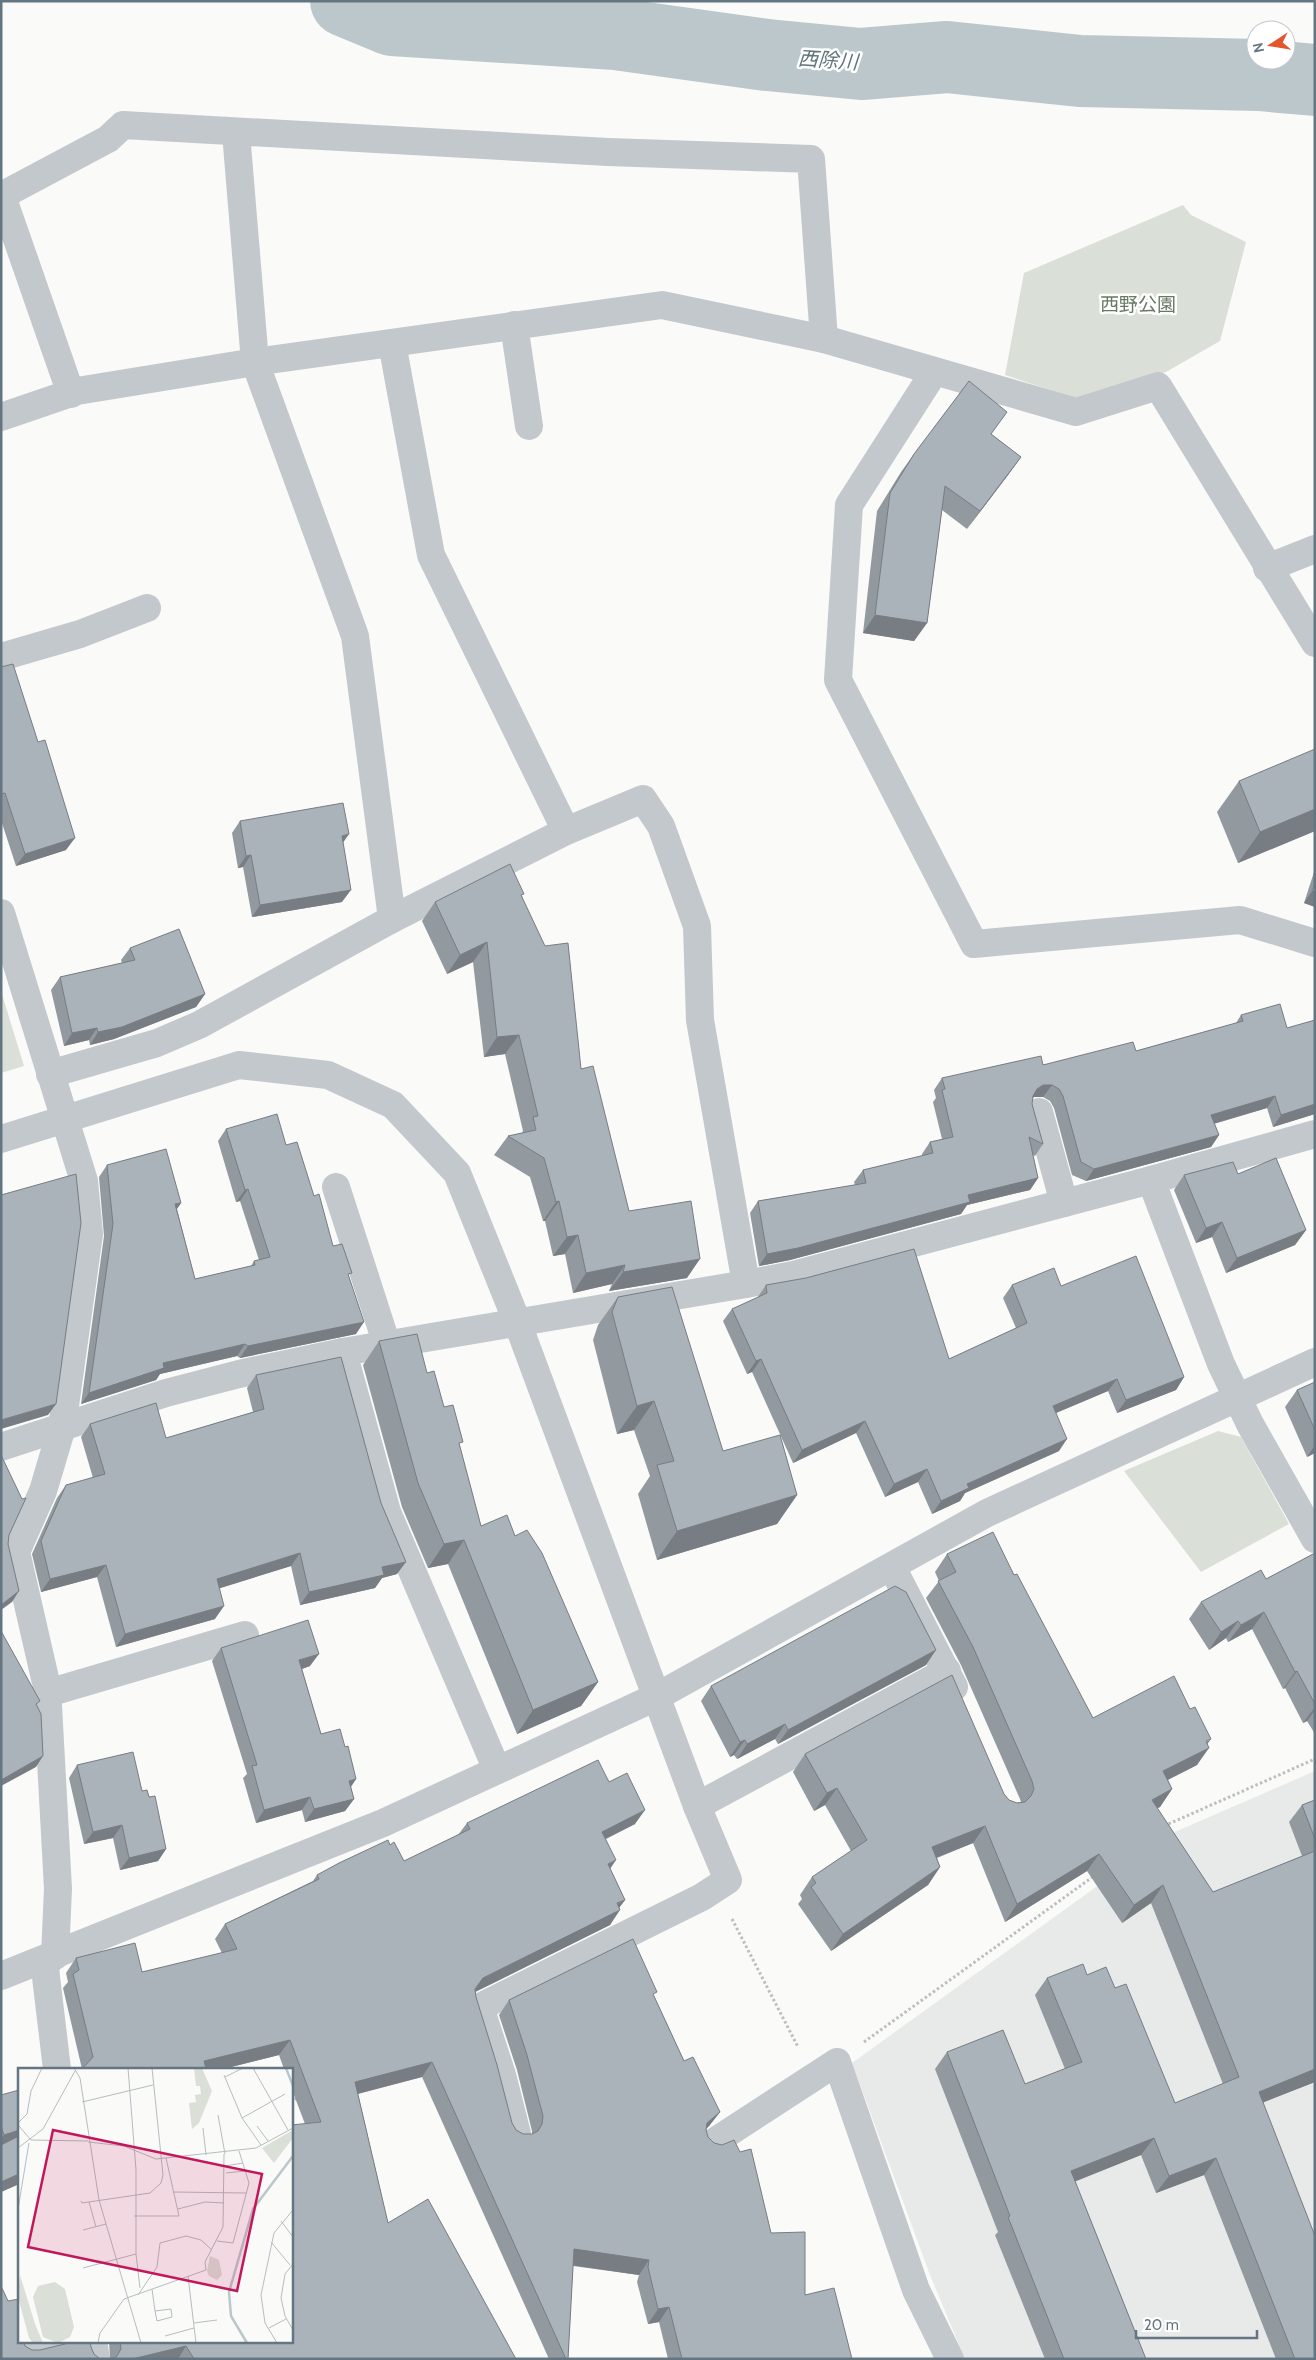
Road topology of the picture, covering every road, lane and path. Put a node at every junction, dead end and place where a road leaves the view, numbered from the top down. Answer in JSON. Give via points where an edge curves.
{"nodes":[{"id":1,"x":236,"y":133,"type":"junction"},
{"id":2,"x":2,"y":196,"type":"edge"},
{"id":3,"x":514,"y":325,"type":"junction"},
{"id":4,"x":824,"y":339,"type":"junction"},
{"id":5,"x":392,"y":343,"type":"junction"},
{"id":6,"x":255,"y":362,"type":"junction"},
{"id":7,"x":934,"y":372,"type":"junction"},
{"id":8,"x":71,"y":394,"type":"junction"},
{"id":9,"x":1,"y":417,"type":"edge"},
{"id":10,"x":529,"y":426,"type":"dead end"},
{"id":11,"x":1315,"y":549,"type":"edge"},
{"id":12,"x":1267,"y":568,"type":"junction"},
{"id":13,"x":147,"y":608,"type":"dead end"},
{"id":14,"x":1315,"y":643,"type":"edge"},
{"id":15,"x":1,"y":657,"type":"edge"},
{"id":16,"x":566,"y":831,"type":"junction"},
{"id":17,"x":1,"y":914,"type":"edge"},
{"id":18,"x":392,"y":919,"type":"junction"},
{"id":19,"x":1315,"y":943,"type":"edge"},
{"id":20,"x":50,"y":1074,"type":"junction"},
{"id":21,"x":1039,"y":1112,"type":"dead end"},
{"id":22,"x":63,"y":1119,"type":"junction"},
{"id":23,"x":1315,"y":1134,"type":"edge"},
{"id":24,"x":1,"y":1139,"type":"edge"},
{"id":25,"x":1151,"y":1180,"type":"junction"},
{"id":26,"x":336,"y":1187,"type":"dead end"},
{"id":27,"x":1064,"y":1203,"type":"junction"},
{"id":28,"x":746,"y":1284,"type":"junction"},
{"id":29,"x":518,"y":1324,"type":"junction"},
{"id":30,"x":387,"y":1345,"type":"junction"},
{"id":31,"x":343,"y":1352,"type":"junction"},
{"id":32,"x":1315,"y":1362,"type":"edge"},
{"id":33,"x":1237,"y":1398,"type":"junction"},
{"id":34,"x":62,"y":1427,"type":"junction"},
{"id":35,"x":1,"y":1447,"type":"edge"},
{"id":36,"x":1315,"y":1539,"type":"edge"},
{"id":37,"x":892,"y":1567,"type":"junction"},
{"id":38,"x":244,"y":1635,"type":"dead end"},
{"id":39,"x":947,"y":1671,"type":"junction"},
{"id":40,"x":48,"y":1693,"type":"junction"},
{"id":41,"x":656,"y":1697,"type":"junction"},
{"id":42,"x":963,"y":1707,"type":"edge"},
{"id":43,"x":1315,"y":1759,"type":"edge"},
{"id":44,"x":497,"y":1770,"type":"junction"},
{"id":45,"x":697,"y":1806,"type":"junction"},
{"id":46,"x":1162,"y":1827,"type":"edge"},
{"id":47,"x":1098,"y":1873,"type":"edge"},
{"id":48,"x":710,"y":1894,"type":"junction"},
{"id":49,"x":50,"y":1958,"type":"junction"},
{"id":50,"x":1,"y":1976,"type":"edge"},
{"id":51,"x":865,"y":2041,"type":"dead end"},
{"id":52,"x":58,"y":2068,"type":"edge"},
{"id":53,"x":814,"y":2076,"type":"junction"},
{"id":54,"x":306,"y":2093,"type":"edge"},
{"id":55,"x":292,"y":2102,"type":"edge"},
{"id":56,"x":517,"y":2134,"type":"edge"},
{"id":57,"x":711,"y":2144,"type":"edge"},
{"id":58,"x":58,"y":2342,"type":"edge"},
{"id":59,"x":93,"y":2342,"type":"edge"},
{"id":60,"x":26,"y":2350,"type":"edge"},
{"id":61,"x":96,"y":2359,"type":"edge"},
{"id":62,"x":950,"y":2359,"type":"edge"}],
"edges":[{"from":1,"to":2,"type":"street","via":[[122,126],[108,139]]},
{"from":1,"to":4,"type":"street","via":[[811,159]]},
{"from":1,"to":6,"type":"street"},
{"from":2,"to":8,"type":"street"},
{"from":3,"to":4,"type":"street","via":[[662,305]]},
{"from":3,"to":5,"type":"street"},
{"from":3,"to":10,"type":"street"},
{"from":4,"to":7,"type":"street"},
{"from":5,"to":6,"type":"street"},
{"from":5,"to":16,"type":"street","via":[[431,555]]},
{"from":6,"to":8,"type":"street"},
{"from":6,"to":18,"type":"street","via":[[355,636]]},
{"from":7,"to":12,"type":"street","via":[[1076,412],[1158,386]]},
{"from":7,"to":19,"type":"street","via":[[849,505],[838,680],[974,944],[1240,920]]},
{"from":8,"to":9,"type":"street"},
{"from":11,"to":12,"type":"street"},
{"from":12,"to":14,"type":"street"},
{"from":13,"to":15,"type":"street","via":[[80,634]]},
{"from":16,"to":18,"type":"street"},
{"from":16,"to":28,"type":"street","via":[[643,799],[662,826],[697,926],[700,1020]]},
{"from":17,"to":20,"type":"street"},
{"from":18,"to":20,"type":"street","via":[[199,1025],[157,1043]]},
{"from":20,"to":22,"type":"street"},
{"from":21,"to":27,"type":"street"},
{"from":22,"to":24,"type":"street"},
{"from":22,"to":29,"type":"street","via":[[239,1065],[336,1079],[393,1105],[457,1173]]},
{"from":22,"to":34,"type":"street","via":[[84,1181],[89,1234]]},
{"from":23,"to":25,"type":"street"},
{"from":25,"to":27,"type":"street"},
{"from":25,"to":33,"type":"street"},
{"from":26,"to":30,"type":"street"},
{"from":27,"to":28,"type":"street"},
{"from":28,"to":29,"type":"street"},
{"from":29,"to":30,"type":"street"},
{"from":29,"to":41,"type":"street"},
{"from":30,"to":31,"type":"street"},
{"from":31,"to":34,"type":"street","via":[[166,1393]]},
{"from":31,"to":44,"type":"street","via":[[387,1512]]},
{"from":32,"to":33,"type":"street"},
{"from":33,"to":36,"type":"street"},
{"from":33,"to":37,"type":"street","via":[[987,1513]]},
{"from":34,"to":35,"type":"street"},
{"from":34,"to":40,"type":"street","via":[[43,1491],[16,1552]]},
{"from":37,"to":39,"type":"street"},
{"from":37,"to":41,"type":"street"},
{"from":38,"to":40,"type":"street"},
{"from":39,"to":42,"type":"street"},
{"from":39,"to":45,"type":"street"},
{"from":40,"to":49,"type":"street","via":[[58,1889]]},
{"from":41,"to":44,"type":"street"},
{"from":41,"to":45,"type":"street"},
{"from":43,"to":46,"type":"path"},
{"from":44,"to":49,"type":"street","via":[[383,1823]]},
{"from":45,"to":48,"type":"street","via":[[728,1880]]},
{"from":47,"to":51,"type":"path"},
{"from":48,"to":53,"type":"path"},
{"from":48,"to":56,"type":"street","via":[[480,2007]]},
{"from":49,"to":50,"type":"street"},
{"from":49,"to":52,"type":"street","via":[[46,1977]]},
{"from":53,"to":57,"type":"street"},
{"from":53,"to":62,"type":"street","via":[[838,2062],[916,2290]]},
{"from":54,"to":55,"type":"path"},
{"from":58,"to":60,"type":"street"},
{"from":59,"to":61,"type":"street"}]}
